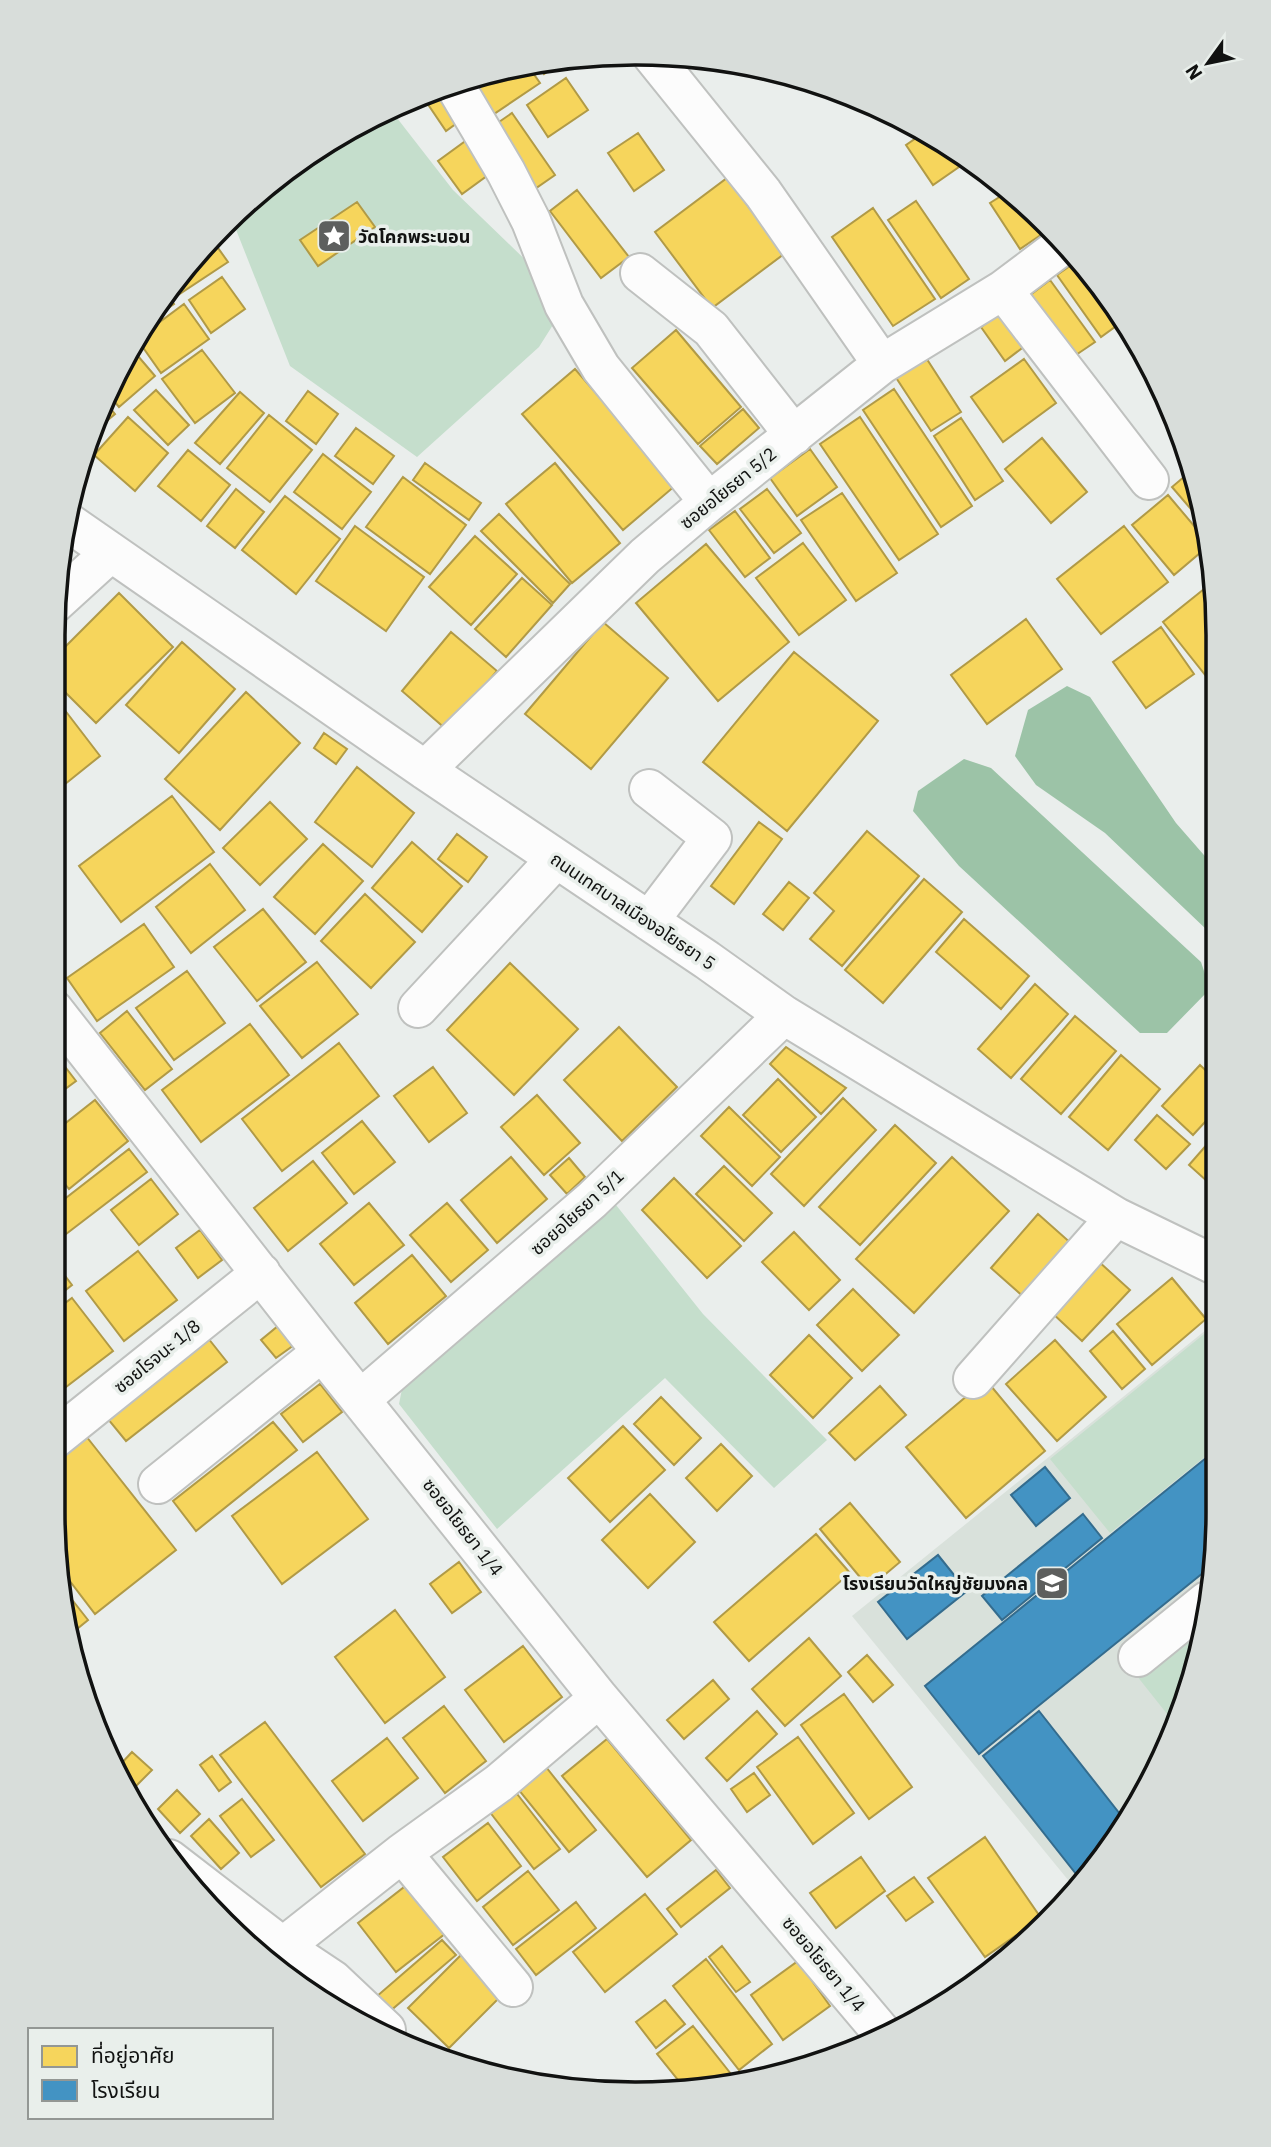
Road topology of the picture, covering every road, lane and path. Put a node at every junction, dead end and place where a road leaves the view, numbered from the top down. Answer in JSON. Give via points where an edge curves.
{"nodes":[{"id":1,"x":660,"y":66,"type":"edge"},
{"id":2,"x":459,"y":93,"type":"edge"},
{"id":3,"x":1056,"y":250,"type":"edge"},
{"id":4,"x":640,"y":273,"type":"dead end"},
{"id":5,"x":1003,"y":290,"type":"junction"},
{"id":6,"x":882,"y":364,"type":"junction"},
{"id":7,"x":794,"y":435,"type":"junction"},
{"id":8,"x":1149,"y":481,"type":"dead end"},
{"id":9,"x":709,"y":502,"type":"junction"},
{"id":10,"x":75,"y":528,"type":"edge"},
{"id":11,"x":110,"y":553,"type":"junction"},
{"id":12,"x":67,"y":593,"type":"edge"},
{"id":13,"x":425,"y":770,"type":"junction"},
{"id":14,"x":649,"y":789,"type":"dead end"},
{"id":15,"x":556,"y":859,"type":"junction"},
{"id":16,"x":649,"y":921,"type":"junction"},
{"id":17,"x":418,"y":1008,"type":"dead end"},
{"id":18,"x":784,"y":1015,"type":"junction"},
{"id":19,"x":65,"y":1024,"type":"edge"},
{"id":20,"x":1116,"y":1217,"type":"junction"},
{"id":21,"x":1206,"y":1261,"type":"edge"},
{"id":22,"x":261,"y":1273,"type":"junction"},
{"id":23,"x":323,"y":1352,"type":"junction"},
{"id":24,"x":973,"y":1379,"type":"dead end"},
{"id":25,"x":361,"y":1399,"type":"junction"},
{"id":26,"x":65,"y":1430,"type":"edge"},
{"id":27,"x":158,"y":1484,"type":"dead end"},
{"id":28,"x":1197,"y":1609,"type":"edge"},
{"id":29,"x":1138,"y":1657,"type":"dead end"},
{"id":30,"x":599,"y":1698,"type":"junction"},
{"id":31,"x":402,"y":1853,"type":"junction"},
{"id":32,"x":222,"y":1904,"type":"edge"},
{"id":33,"x":276,"y":1951,"type":"edge"},
{"id":34,"x":513,"y":1987,"type":"dead end"},
{"id":35,"x":373,"y":2018,"type":"edge"},
{"id":36,"x":878,"y":2028,"type":"edge"}],
"edges":[{"from":1,"to":6,"type":"street","via":[[763,193]]},
{"from":2,"to":9,"type":"street","via":[[506,172],[564,305],[601,368]]},
{"from":3,"to":5,"type":"street","name":"ซอยอโยธยา 5/2"},
{"from":4,"to":7,"type":"street","via":[[711,329]]},
{"from":5,"to":6,"type":"street","name":"ซอยอโยธยา 5/2"},
{"from":5,"to":8,"type":"street"},
{"from":6,"to":7,"type":"street","name":"ซอยอโยธยา 5/2"},
{"from":7,"to":9,"type":"street","name":"ซอยอโยธยา 5/2"},
{"from":9,"to":13,"type":"street","name":"ซอยอโยธยา 5/2","via":[[645,556]]},
{"from":10,"to":11,"type":"street","name":"ถนนเทศบาลเมืองอโยธยา 5"},
{"from":11,"to":12,"type":"street"},
{"from":11,"to":13,"type":"street","name":"ถนนเทศบาลเมืองอโยธยา 5"},
{"from":13,"to":15,"type":"street","name":"ถนนเทศบาลเมืองอโยธยา 5"},
{"from":14,"to":16,"type":"street","via":[[712,838]]},
{"from":15,"to":16,"type":"street","name":"ถนนเทศบาลเมืองอโยธยา 5"},
{"from":15,"to":17,"type":"street"},
{"from":16,"to":18,"type":"street","name":"ถนนเทศบาลเมืองอโยธยา 5"},
{"from":18,"to":20,"type":"street","name":"ถนนเทศบาลเมืองอโยธยา 5"},
{"from":18,"to":25,"type":"street","name":"ซอยอโยธยา 5/1","via":[[592,1200]]},
{"from":19,"to":22,"type":"street","name":"ซอยอโยธยา 1/4"},
{"from":20,"to":21,"type":"street","name":"ถนนเทศบาลเมืองอโยธยา 5"},
{"from":20,"to":24,"type":"street"},
{"from":22,"to":23,"type":"street","name":"ซอยอโยธยา 1/4"},
{"from":22,"to":26,"type":"street","name":"ซอยโรจนะ 1/8"},
{"from":23,"to":25,"type":"street","name":"ซอยอโยธยา 1/4"},
{"from":23,"to":27,"type":"street"},
{"from":25,"to":30,"type":"street","name":"ซอยอโยธยา 1/4"},
{"from":28,"to":29,"type":"street"},
{"from":30,"to":31,"type":"street","via":[[499,1783]]},
{"from":30,"to":36,"type":"street","name":"ซอยอโยธยา 1/4"},
{"from":31,"to":33,"type":"street"},
{"from":31,"to":34,"type":"street"},
{"from":32,"to":33,"type":"street"},
{"from":33,"to":35,"type":"street","via":[[333,1980]]}]}
